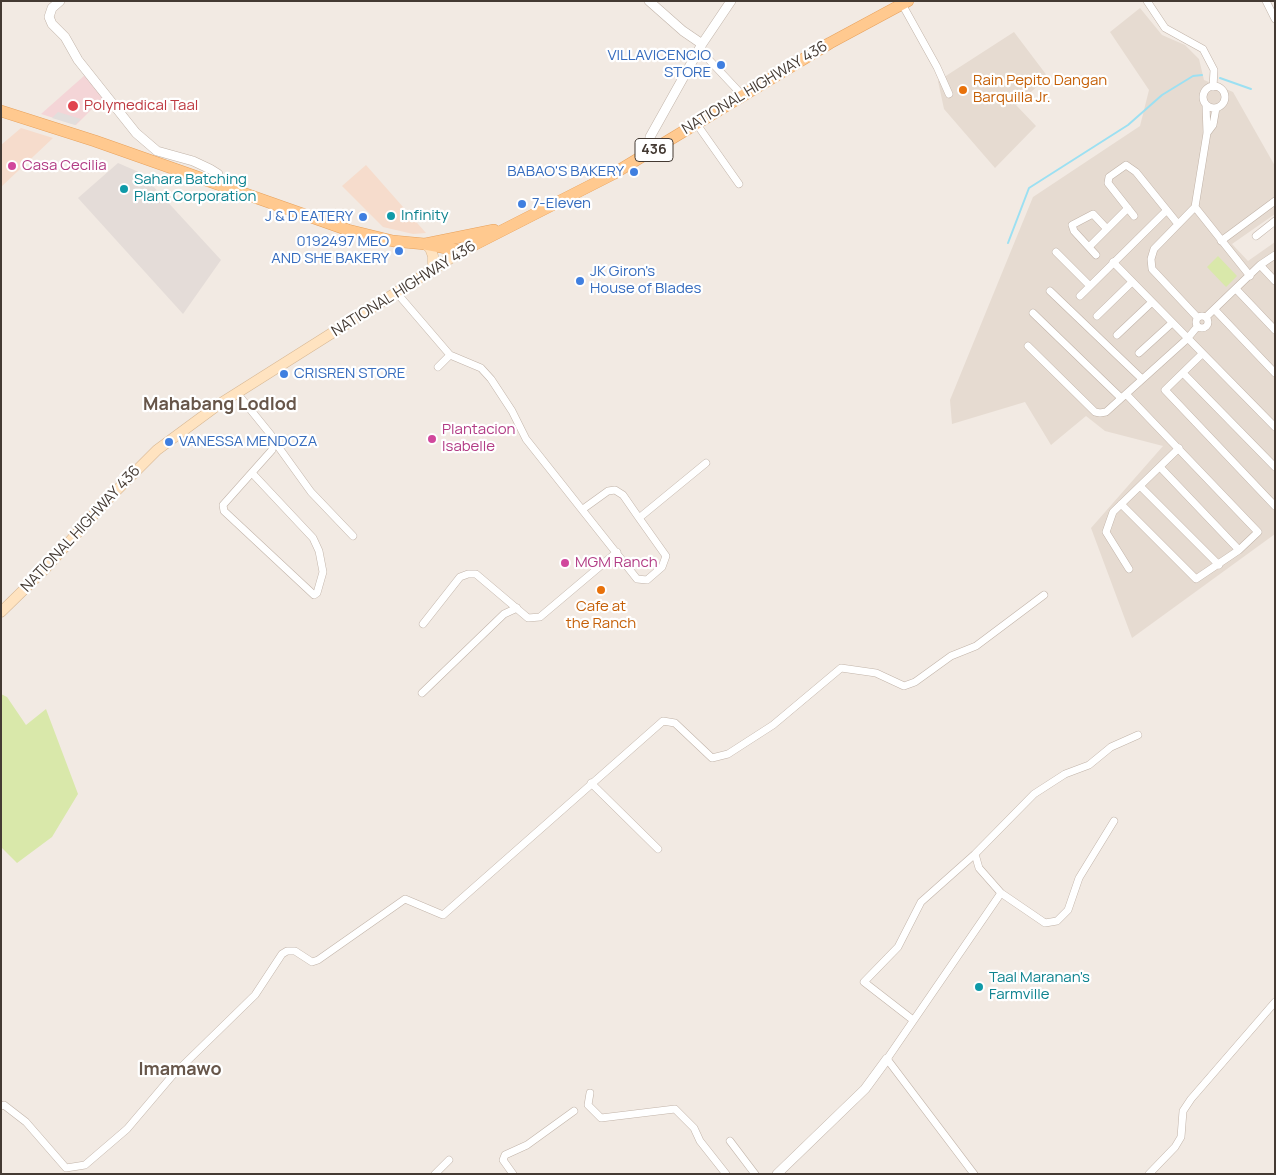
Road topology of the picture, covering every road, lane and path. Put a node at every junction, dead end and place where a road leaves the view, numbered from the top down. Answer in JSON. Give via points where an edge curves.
{"nodes":[{"id":1,"x":60,"y":1,"type":"edge"},
{"id":2,"x":649,"y":1,"type":"edge"},
{"id":3,"x":731,"y":1,"type":"edge"},
{"id":4,"x":1147,"y":1,"type":"edge"},
{"id":5,"x":1266,"y":1,"type":"edge"},
{"id":6,"x":905,"y":3,"type":"edge"},
{"id":7,"x":1275,"y":18,"type":"edge"},
{"id":8,"x":700,"y":46,"type":"junction"},
{"id":9,"x":1213,"y":87,"type":"junction"},
{"id":10,"x":948,"y":94,"type":"dead end"},
{"id":11,"x":743,"y":96,"type":"junction"},
{"id":12,"x":1206,"y":105,"type":"junction"},
{"id":13,"x":1216,"y":108,"type":"junction"},
{"id":14,"x":1,"y":111,"type":"edge"},
{"id":15,"x":696,"y":123,"type":"junction"},
{"id":16,"x":1207,"y":133,"type":"junction"},
{"id":17,"x":651,"y":152,"type":"junction"},
{"id":18,"x":218,"y":184,"type":"junction"},
{"id":19,"x":739,"y":184,"type":"dead end"},
{"id":20,"x":1275,"y":201,"type":"edge"},
{"id":21,"x":1195,"y":207,"type":"junction"},
{"id":22,"x":1128,"y":208,"type":"junction"},
{"id":23,"x":1166,"y":210,"type":"junction"},
{"id":24,"x":1134,"y":216,"type":"dead end"},
{"id":25,"x":1275,"y":221,"type":"edge"},
{"id":26,"x":1178,"y":224,"type":"junction"},
{"id":27,"x":509,"y":227,"type":"junction"},
{"id":28,"x":1107,"y":229,"type":"junction"},
{"id":29,"x":1256,"y":236,"type":"dead end"},
{"id":30,"x":1221,"y":241,"type":"junction"},
{"id":31,"x":425,"y":244,"type":"junction"},
{"id":32,"x":1089,"y":247,"type":"junction"},
{"id":33,"x":462,"y":251,"type":"junction"},
{"id":34,"x":1056,"y":252,"type":"dead end"},
{"id":35,"x":1096,"y":255,"type":"dead end"},
{"id":36,"x":1275,"y":255,"type":"edge"},
{"id":37,"x":1113,"y":262,"type":"junction"},
{"id":38,"x":1260,"y":265,"type":"junction"},
{"id":39,"x":433,"y":268,"type":"junction"},
{"id":40,"x":1250,"y":276,"type":"junction"},
{"id":41,"x":1275,"y":281,"type":"edge"},
{"id":42,"x":1132,"y":282,"type":"junction"},
{"id":43,"x":1090,"y":286,"type":"junction"},
{"id":44,"x":1236,"y":289,"type":"junction"},
{"id":45,"x":1050,"y":291,"type":"dead end"},
{"id":46,"x":396,"y":292,"type":"junction"},
{"id":47,"x":1080,"y":296,"type":"dead end"},
{"id":48,"x":1152,"y":302,"type":"junction"},
{"id":49,"x":1215,"y":310,"type":"junction"},
{"id":50,"x":1033,"y":313,"type":"dead end"},
{"id":51,"x":1097,"y":316,"type":"dead end"},
{"id":52,"x":1198,"y":317,"type":"junction"},
{"id":53,"x":1206,"y":317,"type":"junction"},
{"id":54,"x":1172,"y":323,"type":"junction"},
{"id":55,"x":1197,"y":327,"type":"junction"},
{"id":56,"x":1275,"y":330,"type":"edge"},
{"id":57,"x":1117,"y":335,"type":"dead end"},
{"id":58,"x":1187,"y":338,"type":"junction"},
{"id":59,"x":1028,"y":346,"type":"dead end"},
{"id":60,"x":1139,"y":353,"type":"dead end"},
{"id":61,"x":1202,"y":354,"type":"junction"},
{"id":62,"x":450,"y":355,"type":"junction"},
{"id":63,"x":1275,"y":361,"type":"edge"},
{"id":64,"x":438,"y":367,"type":"dead end"},
{"id":65,"x":1268,"y":367,"type":"junction"},
{"id":66,"x":1183,"y":373,"type":"junction"},
{"id":67,"x":1275,"y":373,"type":"edge"},
{"id":68,"x":1142,"y":379,"type":"junction"},
{"id":69,"x":237,"y":393,"type":"junction"},
{"id":70,"x":1124,"y":396,"type":"junction"},
{"id":71,"x":1275,"y":427,"type":"edge"},
{"id":72,"x":271,"y":435,"type":"junction"},
{"id":73,"x":1179,"y":448,"type":"junction"},
{"id":74,"x":706,"y":463,"type":"dead end"},
{"id":75,"x":1160,"y":467,"type":"junction"},
{"id":76,"x":1275,"y":467,"type":"edge"},
{"id":77,"x":252,"y":473,"type":"junction"},
{"id":78,"x":1140,"y":486,"type":"junction"},
{"id":79,"x":1272,"y":497,"type":"edge"},
{"id":80,"x":1121,"y":504,"type":"junction"},
{"id":81,"x":1275,"y":506,"type":"edge"},
{"id":82,"x":583,"y":509,"type":"junction"},
{"id":83,"x":639,"y":518,"type":"junction"},
{"id":84,"x":352,"y":536,"type":"dead end"},
{"id":85,"x":1239,"y":550,"type":"junction"},
{"id":86,"x":616,"y":552,"type":"junction"},
{"id":87,"x":1219,"y":565,"type":"junction"},
{"id":88,"x":1129,"y":569,"type":"dead end"},
{"id":89,"x":1044,"y":595,"type":"dead end"},
{"id":90,"x":517,"y":608,"type":"junction"},
{"id":91,"x":1,"y":612,"type":"edge"},
{"id":92,"x":423,"y":624,"type":"dead end"},
{"id":93,"x":422,"y":693,"type":"dead end"},
{"id":94,"x":1138,"y":735,"type":"dead end"},
{"id":95,"x":590,"y":783,"type":"junction"},
{"id":96,"x":1114,"y":821,"type":"dead end"},
{"id":97,"x":658,"y":849,"type":"dead end"},
{"id":98,"x":974,"y":854,"type":"junction"},
{"id":99,"x":1001,"y":893,"type":"junction"},
{"id":100,"x":1275,"y":1002,"type":"edge"},
{"id":101,"x":914,"y":1020,"type":"junction"},
{"id":102,"x":887,"y":1059,"type":"junction"},
{"id":103,"x":590,"y":1093,"type":"dead end"},
{"id":104,"x":1,"y":1106,"type":"edge"},
{"id":105,"x":574,"y":1111,"type":"dead end"},
{"id":106,"x":730,"y":1141,"type":"dead end"},
{"id":107,"x":448,"y":1160,"type":"dead end"},
{"id":108,"x":436,"y":1174,"type":"edge"},
{"id":109,"x":514,"y":1174,"type":"edge"},
{"id":110,"x":726,"y":1174,"type":"edge"},
{"id":111,"x":755,"y":1174,"type":"edge"},
{"id":112,"x":777,"y":1174,"type":"edge"},
{"id":113,"x":974,"y":1174,"type":"edge"},
{"id":114,"x":1149,"y":1174,"type":"edge"}],
"edges":[{"from":1,"to":18,"type":"street","via":[[52,8],[49,17],[52,24],[136,133],[157,151],[210,169],[218,174]]},
{"from":2,"to":8,"type":"street"},
{"from":3,"to":8,"type":"street"},
{"from":4,"to":9,"type":"street","via":[[1165,28],[1203,49],[1214,70]]},
{"from":5,"to":7,"type":"street"},
{"from":6,"to":10,"type":"street"},
{"from":6,"to":11,"type":"main road","name":"NATIONAL HIGHWAY 436","number":"436","via":[[854,29]]},
{"from":8,"to":11,"type":"street"},
{"from":8,"to":17,"type":"street","via":[[650,137],[648,145]]},
{"from":9,"to":12,"type":"street","via":[[1203,95]]},
{"from":9,"to":13,"type":"street","via":[[1220,88],[1224,97]]},
{"from":11,"to":15,"type":"main road","name":"NATIONAL HIGHWAY 436","number":"436"},
{"from":12,"to":13,"type":"street"},
{"from":12,"to":16,"type":"street"},
{"from":13,"to":16,"type":"street","via":[[1213,125]]},
{"from":14,"to":18,"type":"main road"},
{"from":15,"to":17,"type":"main road","name":"NATIONAL HIGHWAY 436","number":"436"},
{"from":15,"to":19,"type":"street"},
{"from":16,"to":21,"type":"street"},
{"from":17,"to":27,"type":"main road","name":"NATIONAL HIGHWAY 436","number":"436"},
{"from":18,"to":31,"type":"main road","via":[[348,230],[393,241]]},
{"from":20,"to":30,"type":"street"},
{"from":21,"to":26,"type":"street"},
{"from":21,"to":30,"type":"street"},
{"from":22,"to":23,"type":"street","via":[[1108,180],[1126,165],[1136,172]]},
{"from":22,"to":24,"type":"street"},
{"from":22,"to":28,"type":"street"},
{"from":23,"to":26,"type":"street"},
{"from":23,"to":37,"type":"street"},
{"from":25,"to":29,"type":"street"},
{"from":26,"to":52,"type":"street","via":[[1154,249],[1152,269]]},
{"from":27,"to":31,"type":"main road"},
{"from":27,"to":33,"type":"main road","name":"NATIONAL HIGHWAY 436","number":"436"},
{"from":28,"to":32,"type":"street"},
{"from":28,"to":32,"type":"street","via":[[1093,214],[1072,225]]},
{"from":30,"to":40,"type":"street"},
{"from":31,"to":33,"type":"main road"},
{"from":31,"to":39,"type":"main road","via":[[433,256]]},
{"from":32,"to":35,"type":"street"},
{"from":33,"to":39,"type":"main road","name":"NATIONAL HIGHWAY 436","number":"436"},
{"from":34,"to":43,"type":"street"},
{"from":36,"to":38,"type":"street"},
{"from":37,"to":42,"type":"street"},
{"from":37,"to":43,"type":"street"},
{"from":38,"to":40,"type":"street"},
{"from":38,"to":41,"type":"street"},
{"from":39,"to":46,"type":"main road","name":"NATIONAL HIGHWAY 436","number":"436"},
{"from":40,"to":44,"type":"street"},
{"from":42,"to":48,"type":"street"},
{"from":42,"to":51,"type":"street"},
{"from":43,"to":47,"type":"street"},
{"from":44,"to":49,"type":"street"},
{"from":44,"to":56,"type":"street"},
{"from":45,"to":68,"type":"street"},
{"from":46,"to":62,"type":"street"},
{"from":46,"to":69,"type":"main road","name":"NATIONAL HIGHWAY 436","number":"436"},
{"from":48,"to":54,"type":"street"},
{"from":48,"to":57,"type":"street"},
{"from":49,"to":53,"type":"street"},
{"from":49,"to":65,"type":"street"},
{"from":50,"to":70,"type":"street"},
{"from":52,"to":53,"type":"street"},
{"from":52,"to":55,"type":"street","via":[[1195,321]]},
{"from":53,"to":55,"type":"street","via":[[1207,326]]},
{"from":54,"to":58,"type":"street"},
{"from":54,"to":60,"type":"street"},
{"from":55,"to":58,"type":"street"},
{"from":58,"to":61,"type":"street"},
{"from":58,"to":68,"type":"street"},
{"from":59,"to":70,"type":"street","via":[[1095,412],[1106,412]]},
{"from":61,"to":66,"type":"street"},
{"from":61,"to":71,"type":"street"},
{"from":62,"to":64,"type":"street"},
{"from":62,"to":82,"type":"street","via":[[481,368],[512,411],[526,439]]},
{"from":63,"to":65,"type":"street"},
{"from":65,"to":67,"type":"street"},
{"from":66,"to":76,"type":"street"},
{"from":66,"to":79,"type":"street","via":[[1164,390]]},
{"from":68,"to":70,"type":"street"},
{"from":69,"to":72,"type":"street"},
{"from":69,"to":91,"type":"main road","name":"NATIONAL HIGHWAY 436","number":"436","via":[[157,450]]},
{"from":70,"to":73,"type":"street"},
{"from":72,"to":77,"type":"street","via":[[272,450]]},
{"from":72,"to":84,"type":"street","via":[[311,492]]},
{"from":73,"to":75,"type":"street"},
{"from":73,"to":85,"type":"street","via":[[1257,529],[1256,536]]},
{"from":74,"to":83,"type":"street"},
{"from":75,"to":78,"type":"street"},
{"from":75,"to":85,"type":"street"},
{"from":77,"to":77,"type":"street","via":[[223,505],[224,511],[314,595],[323,572],[313,538]]},
{"from":78,"to":80,"type":"street"},
{"from":78,"to":87,"type":"street"},
{"from":79,"to":81,"type":"street"},
{"from":80,"to":87,"type":"street","via":[[1192,577],[1200,578]]},
{"from":80,"to":88,"type":"street","via":[[1113,512],[1106,532]]},
{"from":82,"to":83,"type":"street","via":[[608,491],[615,490],[623,495]]},
{"from":82,"to":86,"type":"street"},
{"from":83,"to":86,"type":"street","via":[[666,556],[662,567],[647,580],[637,579]]},
{"from":85,"to":87,"type":"street"},
{"from":86,"to":90,"type":"street","via":[[540,617],[528,618]]},
{"from":89,"to":95,"type":"street","via":[[976,646],[951,656],[915,682],[904,686],[876,673],[841,668],[773,725],[728,754],[712,758],[674,722],[663,721]]},
{"from":90,"to":92,"type":"street","via":[[476,574],[468,574],[460,577]]},
{"from":90,"to":93,"type":"street","via":[[504,614]]},
{"from":94,"to":98,"type":"street","via":[[1111,747],[1089,765],[1065,774],[1034,794]]},
{"from":95,"to":97,"type":"street"},
{"from":95,"to":104,"type":"street","via":[[443,915],[405,899],[318,960],[312,962],[295,951],[282,954],[254,995],[172,1076],[127,1129],[85,1165],[66,1168],[26,1122]]},
{"from":96,"to":99,"type":"street","via":[[1080,878],[1068,910],[1057,920],[1045,923]]},
{"from":98,"to":99,"type":"street","via":[[979,868]]},
{"from":98,"to":101,"type":"street","via":[[921,902],[898,947],[864,982]]},
{"from":99,"to":101,"type":"street"},
{"from":100,"to":114,"type":"street","via":[[1191,1099],[1183,1111],[1181,1137]]},
{"from":101,"to":102,"type":"street"},
{"from":102,"to":112,"type":"street","via":[[865,1089]]},
{"from":102,"to":113,"type":"street"},
{"from":103,"to":110,"type":"street","via":[[588,1104],[601,1118],[675,1109],[694,1128]]},
{"from":105,"to":109,"type":"street","via":[[528,1145],[505,1155],[503,1160]]},
{"from":106,"to":111,"type":"street"},
{"from":107,"to":108,"type":"street"}]}
